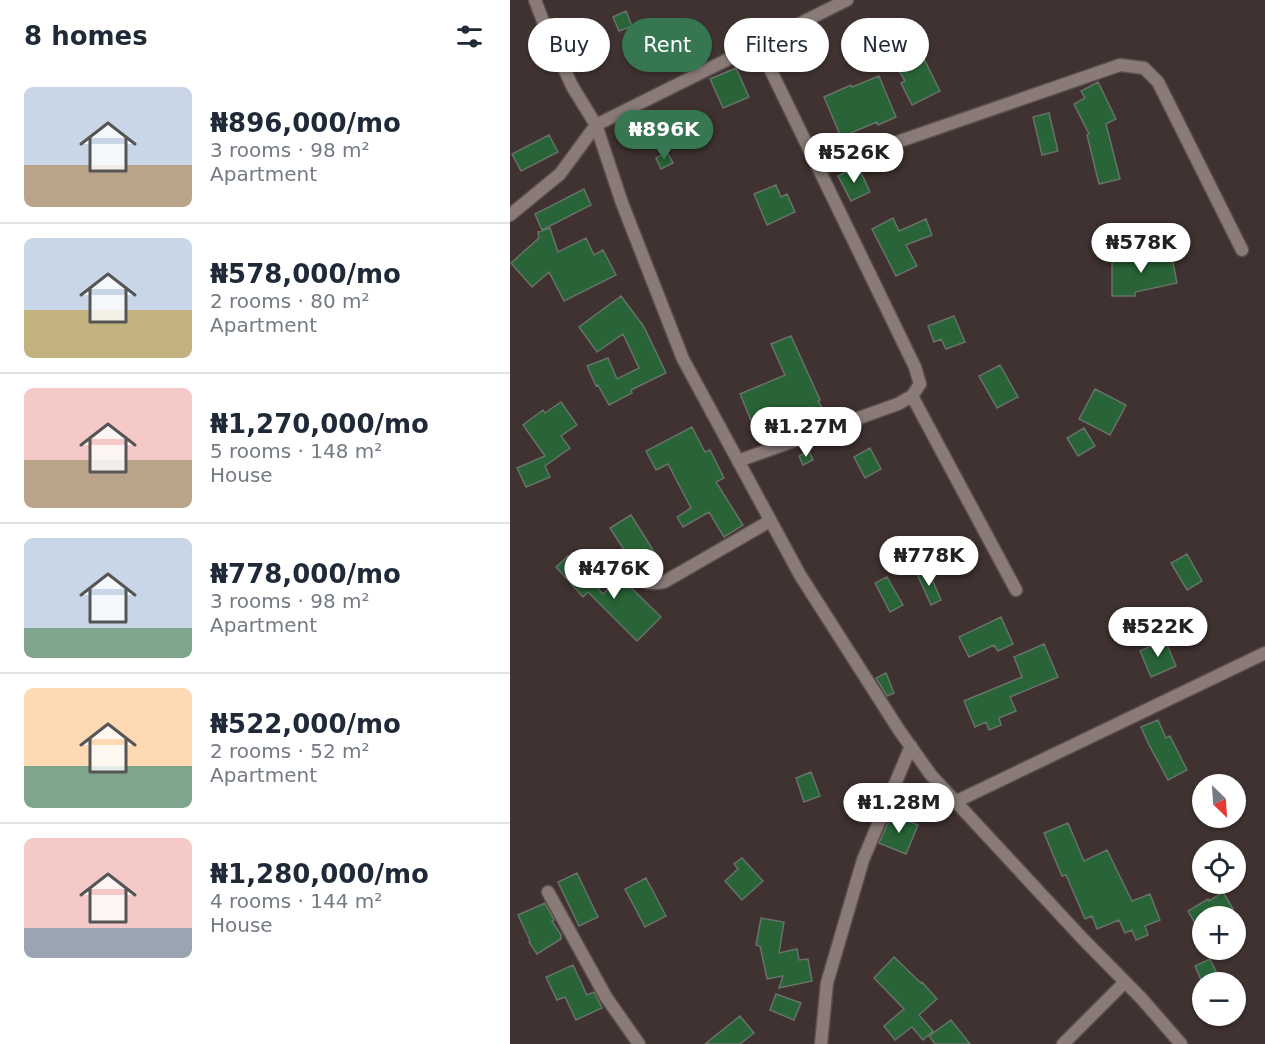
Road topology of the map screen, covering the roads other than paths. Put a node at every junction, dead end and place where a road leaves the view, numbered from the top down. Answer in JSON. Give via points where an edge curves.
{"nodes":[{"id":1,"x":535,"y":0,"type":"edge"},
{"id":2,"x":846,"y":0,"type":"edge"},
{"id":3,"x":810,"y":18,"type":"edge"},
{"id":4,"x":724,"y":61,"type":"edge"},
{"id":5,"x":772,"y":72,"type":"edge"},
{"id":6,"x":596,"y":125,"type":"junction"},
{"id":7,"x":819,"y":169,"type":"junction"},
{"id":8,"x":510,"y":215,"type":"edge"},
{"id":9,"x":1242,"y":250,"type":"dead end"},
{"id":10,"x":912,"y":396,"type":"junction"},
{"id":11,"x":738,"y":461,"type":"junction"},
{"id":12,"x":770,"y":521,"type":"junction"},
{"id":13,"x":597,"y":572,"type":"dead end"},
{"id":14,"x":1016,"y":590,"type":"dead end"},
{"id":15,"x":1265,"y":653,"type":"edge"},
{"id":16,"x":911,"y":746,"type":"junction"},
{"id":17,"x":955,"y":802,"type":"junction"},
{"id":18,"x":548,"y":892,"type":"dead end"},
{"id":19,"x":1125,"y":982,"type":"junction"},
{"id":20,"x":639,"y":1044,"type":"edge"},
{"id":21,"x":821,"y":1044,"type":"edge"},
{"id":22,"x":1063,"y":1044,"type":"edge"},
{"id":23,"x":1181,"y":1044,"type":"edge"}],
"edges":[{"from":1,"to":6,"type":"street","via":[[572,86]]},
{"from":2,"to":3,"type":"street"},
{"from":4,"to":6,"type":"street"},
{"from":5,"to":7,"type":"street"},
{"from":6,"to":8,"type":"street","via":[[560,174]]},
{"from":6,"to":11,"type":"street","via":[[682,359]]},
{"from":7,"to":9,"type":"street","via":[[1120,65],[1144,68],[1158,82]]},
{"from":7,"to":10,"type":"street","via":[[915,367],[920,384]]},
{"from":10,"to":11,"type":"street"},
{"from":10,"to":14,"type":"street"},
{"from":11,"to":12,"type":"street"},
{"from":12,"to":13,"type":"street","via":[[664,582],[651,585],[624,563],[614,563]]},
{"from":12,"to":16,"type":"street","via":[[800,575]]},
{"from":15,"to":17,"type":"street"},
{"from":16,"to":17,"type":"street"},
{"from":16,"to":21,"type":"street","via":[[863,860],[828,983]]},
{"from":17,"to":19,"type":"street"},
{"from":18,"to":20,"type":"street","via":[[606,997]]},
{"from":19,"to":22,"type":"street"},
{"from":19,"to":23,"type":"street"}]}
